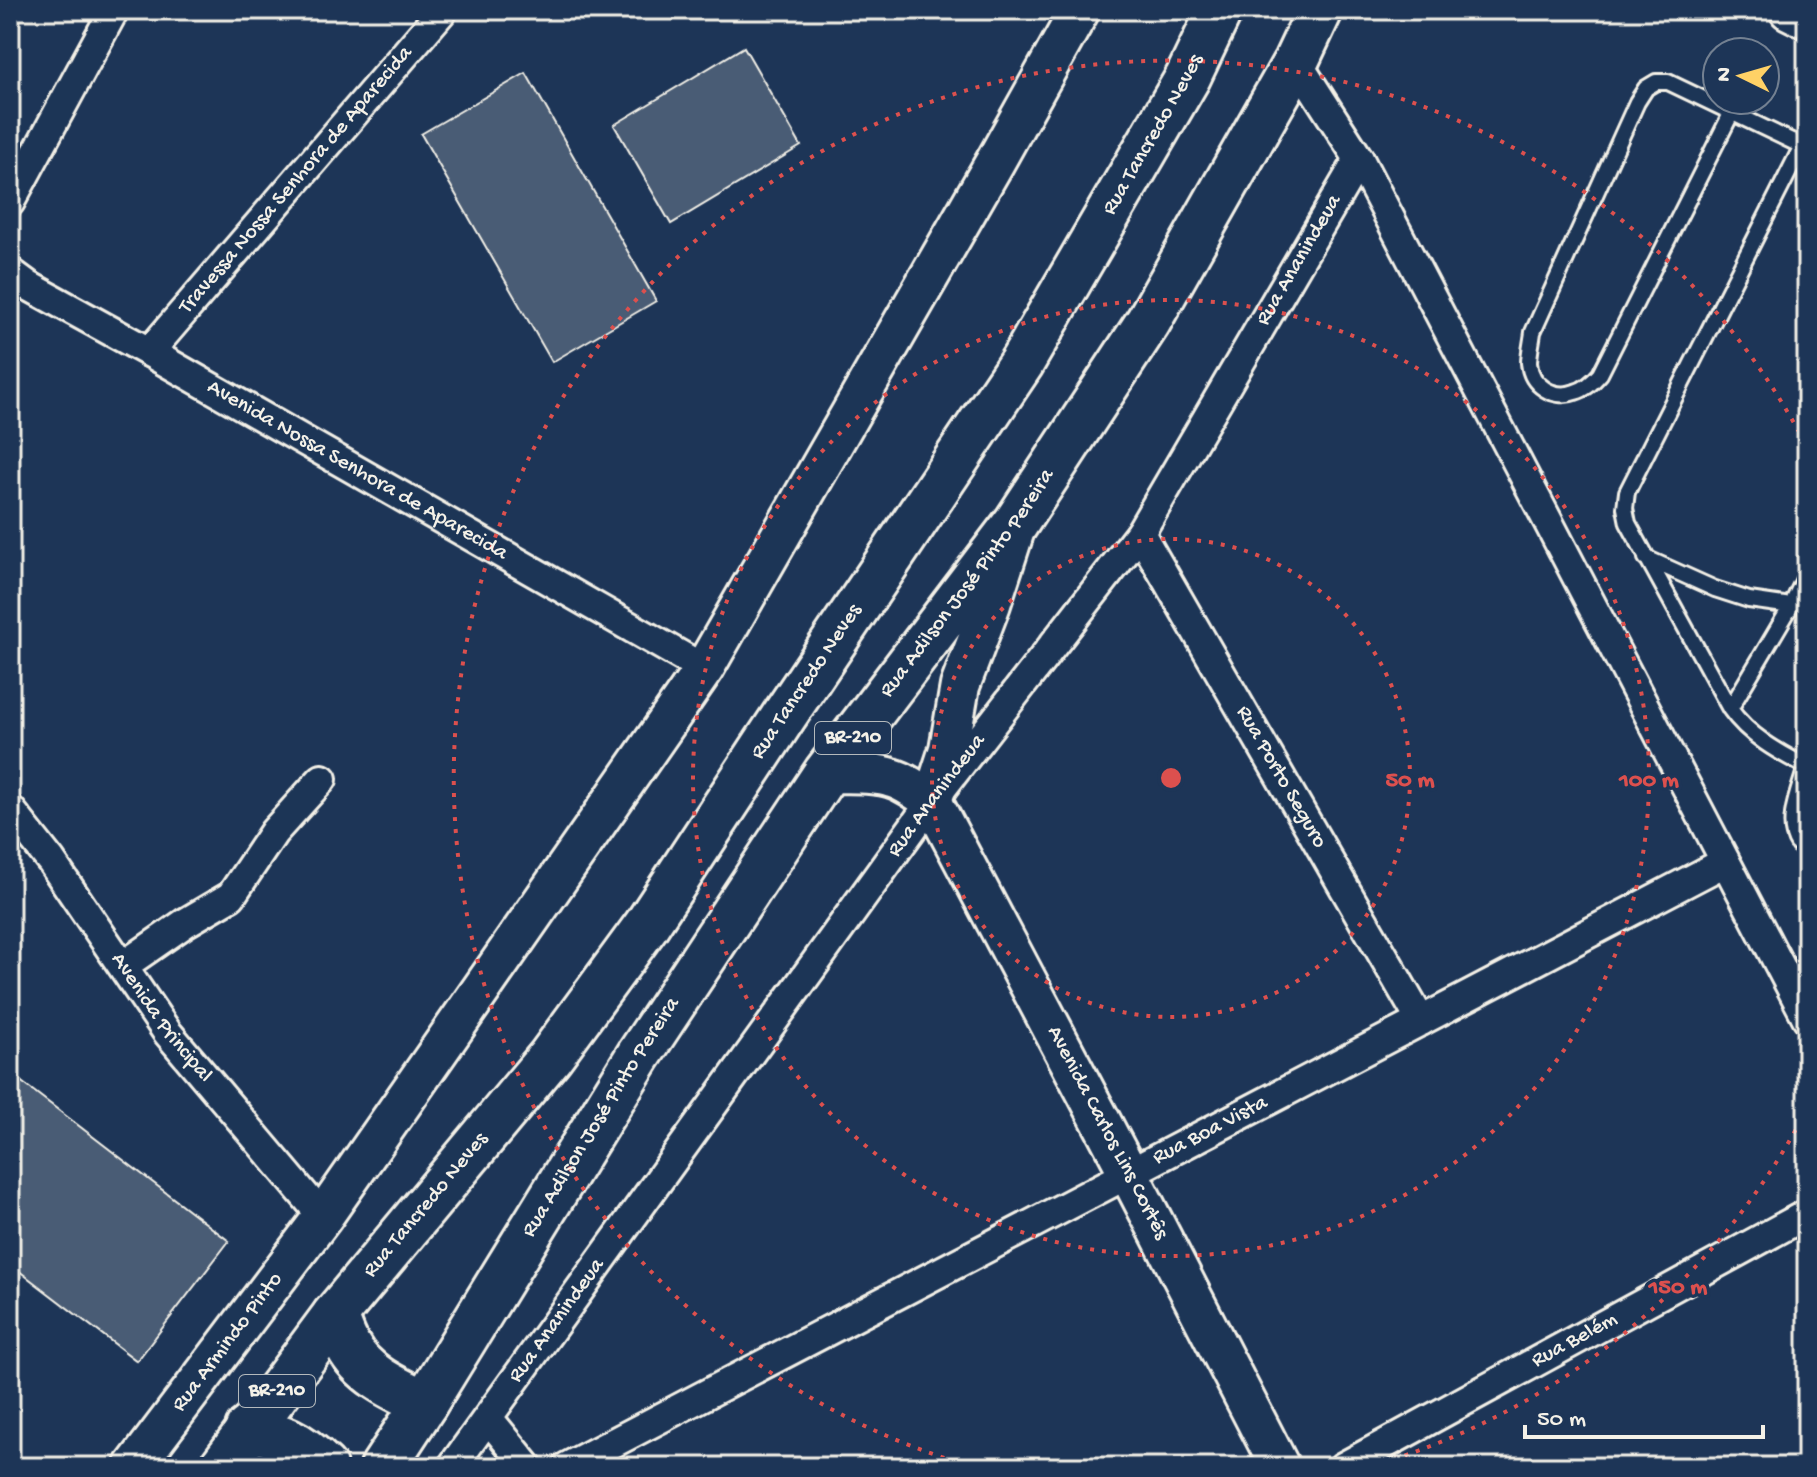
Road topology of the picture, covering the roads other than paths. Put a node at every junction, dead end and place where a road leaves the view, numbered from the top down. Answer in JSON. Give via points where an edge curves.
{"nodes":[{"id":1,"x":114,"y":10,"type":"edge"},
{"id":2,"x":443,"y":10,"type":"edge"},
{"id":3,"x":1080,"y":10,"type":"edge"},
{"id":4,"x":1220,"y":10,"type":"edge"},
{"id":5,"x":1320,"y":10,"type":"edge"},
{"id":6,"x":1789,"y":10,"type":"edge"},
{"id":7,"x":1807,"y":19,"type":"edge"},
{"id":8,"x":1296,"y":61,"type":"junction"},
{"id":9,"x":1732,"y":112,"type":"joint"},
{"id":10,"x":1740,"y":116,"type":"edge"},
{"id":11,"x":1804,"y":147,"type":"edge"},
{"id":12,"x":1359,"y":159,"type":"junction"},
{"id":13,"x":10,"y":202,"type":"edge"},
{"id":14,"x":10,"y":272,"type":"edge"},
{"id":15,"x":149,"y":352,"type":"junction"},
{"id":16,"x":1016,"y":523,"type":"junction"},
{"id":17,"x":1140,"y":533,"type":"junction"},
{"id":18,"x":1646,"y":558,"type":"junction"},
{"id":19,"x":1807,"y":573,"type":"edge"},
{"id":20,"x":1791,"y":606,"type":"junction"},
{"id":21,"x":704,"y":669,"type":"junction"},
{"id":22,"x":1730,"y":709,"type":"junction"},
{"id":23,"x":1806,"y":767,"type":"edge"},
{"id":24,"x":826,"y":773,"type":"junction"},
{"id":25,"x":322,"y":779,"type":"dead end"},
{"id":26,"x":932,"y":801,"type":"junction"},
{"id":27,"x":10,"y":809,"type":"edge"},
{"id":28,"x":1807,"y":854,"type":"edge"},
{"id":29,"x":1725,"y":862,"type":"junction"},
{"id":30,"x":123,"y":966,"type":"junction"},
{"id":31,"x":1807,"y":1018,"type":"edge"},
{"id":32,"x":1421,"y":1021,"type":"junction"},
{"id":33,"x":1129,"y":1174,"type":"junction"},
{"id":34,"x":1807,"y":1214,"type":"edge"},
{"id":35,"x":323,"y":1217,"type":"junction"},
{"id":36,"x":335,"y":1315,"type":"junction"},
{"id":37,"x":425,"y":1403,"type":"junction"},
{"id":38,"x":488,"y":1418,"type":"junction"},
{"id":39,"x":248,"y":1429,"type":"junction"},
{"id":40,"x":134,"y":1467,"type":"edge"},
{"id":41,"x":222,"y":1467,"type":"edge"},
{"id":42,"x":324,"y":1467,"type":"edge"},
{"id":43,"x":383,"y":1467,"type":"edge"},
{"id":44,"x":452,"y":1467,"type":"edge"},
{"id":45,"x":528,"y":1467,"type":"edge"},
{"id":46,"x":567,"y":1467,"type":"edge"},
{"id":47,"x":1280,"y":1467,"type":"edge"},
{"id":48,"x":1343,"y":1467,"type":"edge"}],
"edges":[{"from":1,"to":13,"type":"street"},
{"from":2,"to":15,"type":"street","name":"Travessa Nossa Senhora de Aparecida"},
{"from":3,"to":21,"type":"street","name":"Rua Armindo Pinto"},
{"from":4,"to":36,"type":"main road","name":"Rua Tancredo Neves","number":"BR-210","via":[[1188,77],[1022,362],[646,926],[550,1057]]},
{"from":5,"to":8,"type":"main road","name":"Rua Adilson José Pinto Pereira","number":"BR-210"},
{"from":6,"to":7,"type":"street"},
{"from":8,"to":12,"type":"street"},
{"from":8,"to":16,"type":"main road","name":"Rua Adilson José Pinto Pereira","number":"BR-210","via":[[1148,322]]},
{"from":9,"to":9,"type":"lane","via":[[1668,82],[1646,88],[1533,332],[1529,365],[1545,390],[1574,393],[1600,374]]},
{"from":10,"to":11,"type":"lane"},
{"from":11,"to":18,"type":"lane","via":[[1627,492],[1628,523]]},
{"from":12,"to":17,"type":"street","name":"Rua Ananindeua"},
{"from":12,"to":29,"type":"street"},
{"from":14,"to":15,"type":"street","name":"Avenida Nossa Senhora de Aparecida"},
{"from":15,"to":21,"type":"street","name":"Avenida Nossa Senhora de Aparecida"},
{"from":16,"to":24,"type":"main road","name":"Rua Adilson José Pinto Pereira","number":"BR-210"},
{"from":16,"to":26,"type":"street","via":[[960,686],[949,749]]},
{"from":17,"to":26,"type":"street","name":"Rua Ananindeua"},
{"from":17,"to":32,"type":"street","name":"Rua Porto Seguro"},
{"from":18,"to":20,"type":"lane","via":[[1715,589]]},
{"from":18,"to":22,"type":"lane"},
{"from":19,"to":20,"type":"lane"},
{"from":20,"to":22,"type":"lane"},
{"from":21,"to":35,"type":"street","name":"Rua Armindo Pinto"},
{"from":22,"to":23,"type":"lane","via":[[1754,735]]},
{"from":23,"to":28,"type":"lane","via":[[1792,828]]},
{"from":24,"to":26,"type":"street","via":[[891,777]]},
{"from":24,"to":37,"type":"main road","name":"Rua Adilson José Pinto Pereira","number":"BR-210","via":[[639,1055]]},
{"from":25,"to":30,"type":"street","via":[[274,832],[231,896]]},
{"from":26,"to":33,"type":"street","name":"Avenida Carlos Lins Cortês"},
{"from":26,"to":38,"type":"street","name":"Rua Ananindeua"},
{"from":27,"to":30,"type":"street","name":"Avenida Principal"},
{"from":29,"to":31,"type":"street"},
{"from":29,"to":32,"type":"street","name":"Rua Boa Vista"},
{"from":30,"to":35,"type":"street","name":"Avenida Principal","via":[[167,1032]]},
{"from":32,"to":33,"type":"street","name":"Rua Boa Vista"},
{"from":33,"to":46,"type":"street","name":"Rua Boa Vista"},
{"from":33,"to":47,"type":"street","name":"Avenida Carlos Lins Cortês"},
{"from":34,"to":48,"type":"street","name":"Rua Belém"},
{"from":35,"to":40,"type":"street","name":"Rua Armindo Pinto"},
{"from":36,"to":37,"type":"main road","via":[[349,1348],[369,1372]]},
{"from":36,"to":39,"type":"main road","number":"BR-210"},
{"from":37,"to":43,"type":"main road","name":"Rua Adilson José Pinto Pereira","number":"BR-210"},
{"from":38,"to":44,"type":"street","name":"Rua Ananindeua"},
{"from":38,"to":45,"type":"street"},
{"from":39,"to":41,"type":"main road","number":"BR-210"},
{"from":39,"to":42,"type":"main road","via":[[303,1447]]}]}
